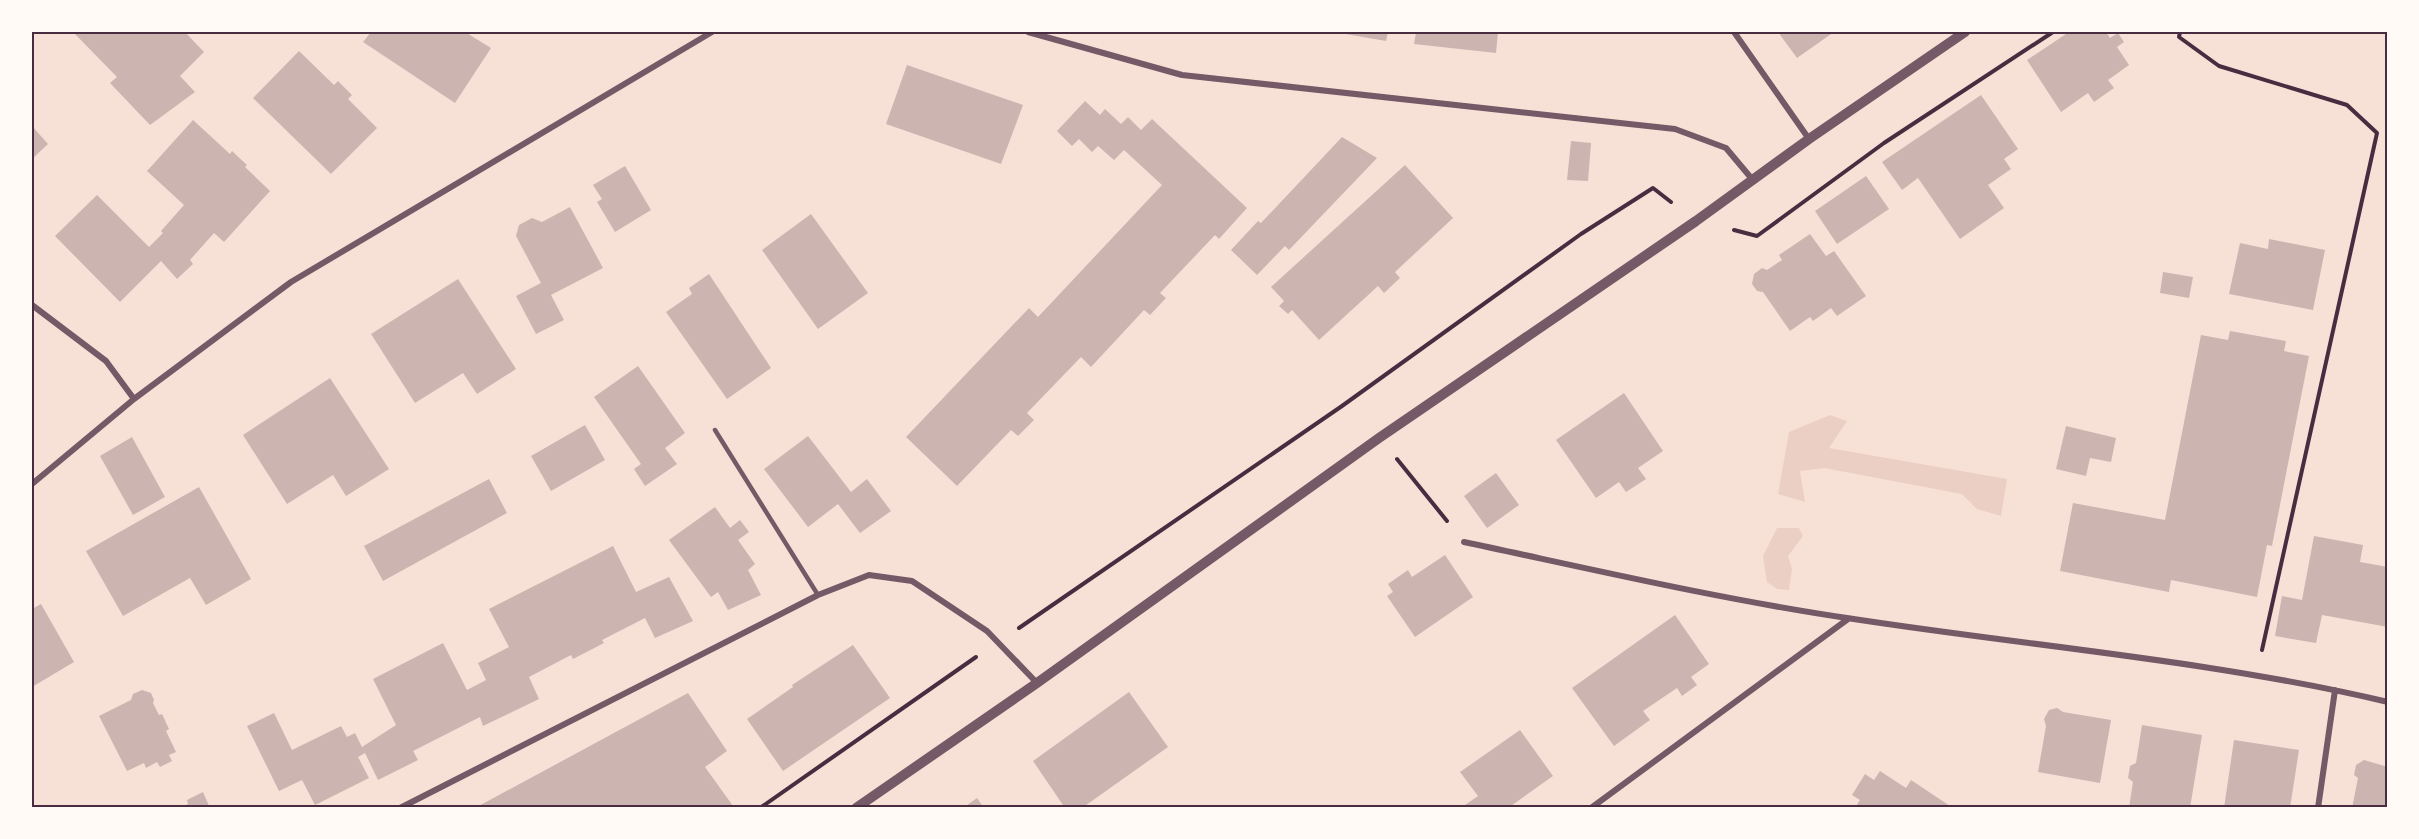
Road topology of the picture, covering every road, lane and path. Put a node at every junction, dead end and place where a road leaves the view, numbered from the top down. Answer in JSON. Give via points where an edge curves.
{"nodes":[{"id":1,"x":712,"y":32,"type":"edge"},
{"id":2,"x":1028,"y":32,"type":"edge"},
{"id":3,"x":1734,"y":32,"type":"edge"},
{"id":4,"x":1965,"y":32,"type":"edge"},
{"id":5,"x":2053,"y":32,"type":"edge"},
{"id":6,"x":2180,"y":32,"type":"edge"},
{"id":7,"x":1809,"y":138,"type":"junction"},
{"id":8,"x":1752,"y":180,"type":"junction"},
{"id":9,"x":1696,"y":221,"type":"junction"},
{"id":10,"x":32,"y":305,"type":"edge"},
{"id":11,"x":134,"y":399,"type":"junction"},
{"id":12,"x":715,"y":430,"type":"dead end"},
{"id":13,"x":1379,"y":438,"type":"junction"},
{"id":14,"x":32,"y":484,"type":"edge"},
{"id":15,"x":1464,"y":542,"type":"joint"},
{"id":16,"x":818,"y":595,"type":"junction"},
{"id":17,"x":1848,"y":618,"type":"junction"},
{"id":18,"x":998,"y":642,"type":"junction"},
{"id":19,"x":2256,"y":675,"type":"junction"},
{"id":20,"x":1037,"y":683,"type":"junction"},
{"id":21,"x":2336,"y":690,"type":"junction"},
{"id":22,"x":2388,"y":702,"type":"edge"},
{"id":23,"x":400,"y":807,"type":"edge"},
{"id":24,"x":760,"y":807,"type":"edge"},
{"id":25,"x":856,"y":807,"type":"edge"},
{"id":26,"x":1591,"y":807,"type":"edge"},
{"id":27,"x":2318,"y":807,"type":"edge"}],
"edges":[{"from":1,"to":11,"type":"street","via":[[291,282]]},
{"from":2,"to":8,"type":"street","via":[[1182,75],[1675,129],[1726,148]]},
{"from":3,"to":7,"type":"street"},
{"from":4,"to":7,"type":"street"},
{"from":5,"to":9,"type":"path","via":[[1884,143],[1757,236]]},
{"from":6,"to":19,"type":"path","via":[[2179,37],[2219,66],[2347,105],[2377,133]]},
{"from":7,"to":8,"type":"street"},
{"from":8,"to":9,"type":"street"},
{"from":9,"to":13,"type":"street"},
{"from":9,"to":18,"type":"path","via":[[1653,188],[1581,234],[1342,406]]},
{"from":10,"to":11,"type":"street","via":[[106,361]]},
{"from":11,"to":14,"type":"street"},
{"from":12,"to":16,"type":"lane"},
{"from":13,"to":15,"type":"path"},
{"from":13,"to":20,"type":"street"},
{"from":15,"to":17,"type":"street","via":[[1747,602]]},
{"from":16,"to":18,"type":"street","via":[[869,575],[912,581]]},
{"from":16,"to":23,"type":"street"},
{"from":17,"to":19,"type":"street"},
{"from":17,"to":26,"type":"street"},
{"from":18,"to":20,"type":"street"},
{"from":18,"to":24,"type":"path"},
{"from":19,"to":21,"type":"street"},
{"from":20,"to":25,"type":"street"},
{"from":21,"to":22,"type":"street"},
{"from":21,"to":27,"type":"street"}]}
